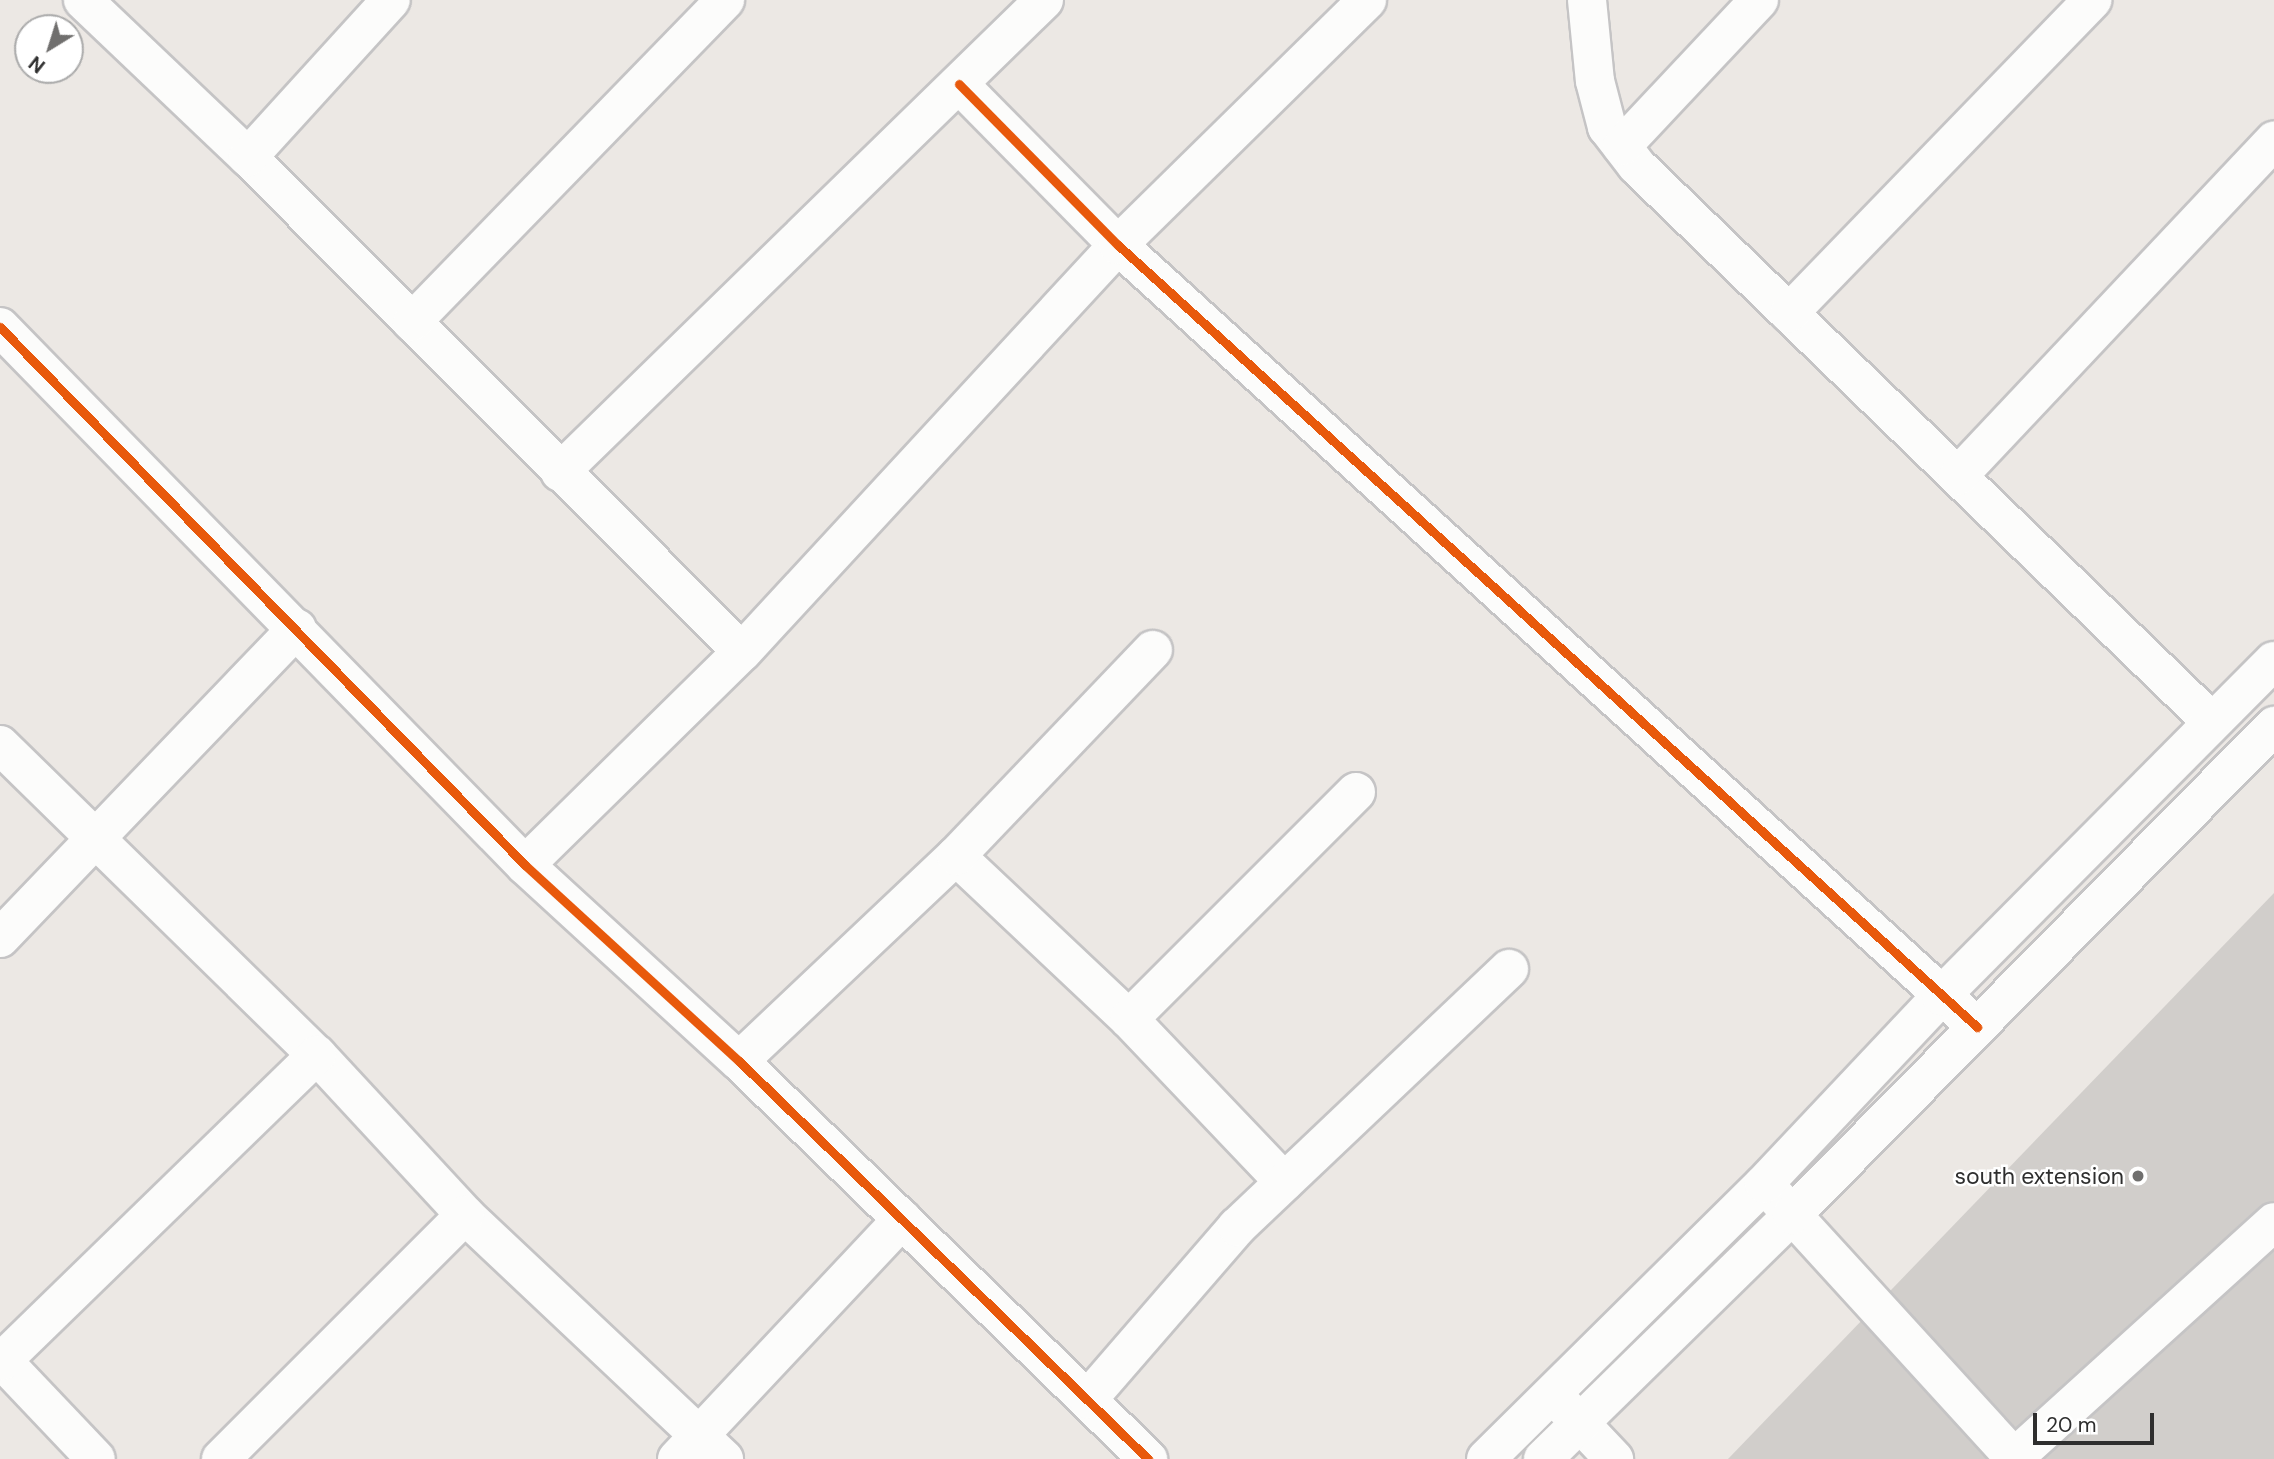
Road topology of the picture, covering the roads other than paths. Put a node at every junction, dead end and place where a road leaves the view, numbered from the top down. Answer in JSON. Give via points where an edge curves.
{"nodes":[{"id":1,"x":83,"y":0,"type":"edge"},
{"id":2,"x":391,"y":0,"type":"edge"},
{"id":3,"x":725,"y":0,"type":"edge"},
{"id":4,"x":1044,"y":0,"type":"edge"},
{"id":5,"x":1367,"y":0,"type":"edge"},
{"id":6,"x":1587,"y":0,"type":"edge"},
{"id":7,"x":1759,"y":0,"type":"edge"},
{"id":8,"x":2092,"y":0,"type":"edge"},
{"id":9,"x":959,"y":83,"type":"junction"},
{"id":10,"x":2274,"y":141,"type":"edge"},
{"id":11,"x":1622,"y":146,"type":"junction"},
{"id":12,"x":248,"y":157,"type":"junction"},
{"id":13,"x":1118,"y":244,"type":"junction"},
{"id":14,"x":1789,"y":313,"type":"junction"},
{"id":15,"x":412,"y":322,"type":"junction"},
{"id":16,"x":2,"y":333,"type":"edge"},
{"id":17,"x":560,"y":472,"type":"junction"},
{"id":18,"x":1958,"y":476,"type":"junction"},
{"id":19,"x":297,"y":628,"type":"junction"},
{"id":20,"x":1153,"y":650,"type":"dead end"},
{"id":21,"x":742,"y":652,"type":"junction"},
{"id":22,"x":2274,"y":661,"type":"edge"},
{"id":23,"x":2212,"y":722,"type":"junction"},
{"id":24,"x":2274,"y":726,"type":"edge"},
{"id":25,"x":0,"y":745,"type":"edge"},
{"id":26,"x":1356,"y":792,"type":"dead end"},
{"id":27,"x":98,"y":838,"type":"junction"},
{"id":28,"x":956,"y":856,"type":"junction"},
{"id":29,"x":525,"y":865,"type":"junction"},
{"id":30,"x":0,"y":938,"type":"edge"},
{"id":31,"x":1508,"y":969,"type":"dead end"},
{"id":32,"x":1941,"y":996,"type":"junction"},
{"id":33,"x":1129,"y":1019,"type":"junction"},
{"id":34,"x":1977,"y":1027,"type":"junction"},
{"id":35,"x":317,"y":1055,"type":"junction"},
{"id":36,"x":739,"y":1061,"type":"junction"},
{"id":37,"x":1284,"y":1182,"type":"junction"},
{"id":38,"x":1764,"y":1184,"type":"junction"},
{"id":39,"x":465,"y":1215,"type":"junction"},
{"id":40,"x":1792,"y":1215,"type":"junction"},
{"id":41,"x":902,"y":1219,"type":"junction"},
{"id":42,"x":2274,"y":1222,"type":"edge"},
{"id":43,"x":1,"y":1360,"type":"edge"},
{"id":44,"x":1551,"y":1392,"type":"junction"},
{"id":45,"x":1088,"y":1399,"type":"junction"},
{"id":46,"x":1579,"y":1422,"type":"junction"},
{"id":47,"x":701,"y":1451,"type":"edge"},
{"id":48,"x":96,"y":1459,"type":"edge"},
{"id":49,"x":221,"y":1459,"type":"edge"},
{"id":50,"x":1148,"y":1459,"type":"edge"},
{"id":51,"x":1486,"y":1459,"type":"edge"},
{"id":52,"x":1543,"y":1459,"type":"edge"},
{"id":53,"x":1614,"y":1459,"type":"edge"},
{"id":54,"x":2014,"y":1459,"type":"edge"}],
"edges":[{"from":1,"to":12,"type":"street"},
{"from":2,"to":12,"type":"street"},
{"from":3,"to":15,"type":"street"},
{"from":4,"to":9,"type":"street"},
{"from":5,"to":13,"type":"street"},
{"from":6,"to":11,"type":"street","via":[[1595,81],[1607,127]]},
{"from":7,"to":11,"type":"street"},
{"from":8,"to":14,"type":"street"},
{"from":9,"to":13,"type":"street"},
{"from":9,"to":17,"type":"street"},
{"from":10,"to":18,"type":"street"},
{"from":11,"to":14,"type":"street"},
{"from":12,"to":15,"type":"street"},
{"from":13,"to":21,"type":"street"},
{"from":13,"to":32,"type":"street"},
{"from":14,"to":18,"type":"street"},
{"from":15,"to":17,"type":"street"},
{"from":16,"to":19,"type":"street"},
{"from":17,"to":21,"type":"street"},
{"from":18,"to":23,"type":"street"},
{"from":19,"to":27,"type":"street"},
{"from":19,"to":29,"type":"street"},
{"from":20,"to":28,"type":"street"},
{"from":21,"to":29,"type":"street"},
{"from":22,"to":23,"type":"street"},
{"from":23,"to":32,"type":"street"},
{"from":24,"to":34,"type":"street"},
{"from":25,"to":27,"type":"street"},
{"from":26,"to":33,"type":"street"},
{"from":27,"to":30,"type":"street"},
{"from":27,"to":35,"type":"street"},
{"from":28,"to":33,"type":"street"},
{"from":28,"to":36,"type":"street"},
{"from":29,"to":36,"type":"street"},
{"from":31,"to":37,"type":"street"},
{"from":32,"to":34,"type":"street"},
{"from":32,"to":38,"type":"street","via":[[1879,1067]]},
{"from":33,"to":37,"type":"street"},
{"from":34,"to":40,"type":"street"},
{"from":35,"to":39,"type":"street"},
{"from":35,"to":43,"type":"street"},
{"from":36,"to":41,"type":"street"},
{"from":37,"to":45,"type":"street","via":[[1237,1227]]},
{"from":38,"to":40,"type":"street"},
{"from":38,"to":44,"type":"street"},
{"from":39,"to":47,"type":"street"},
{"from":39,"to":49,"type":"street"},
{"from":40,"to":46,"type":"street"},
{"from":40,"to":54,"type":"street"},
{"from":41,"to":45,"type":"street"},
{"from":41,"to":47,"type":"street"},
{"from":42,"to":54,"type":"street"},
{"from":43,"to":48,"type":"street"},
{"from":44,"to":46,"type":"street"},
{"from":44,"to":51,"type":"street"},
{"from":45,"to":50,"type":"street"},
{"from":46,"to":52,"type":"street"},
{"from":46,"to":53,"type":"street"}]}
